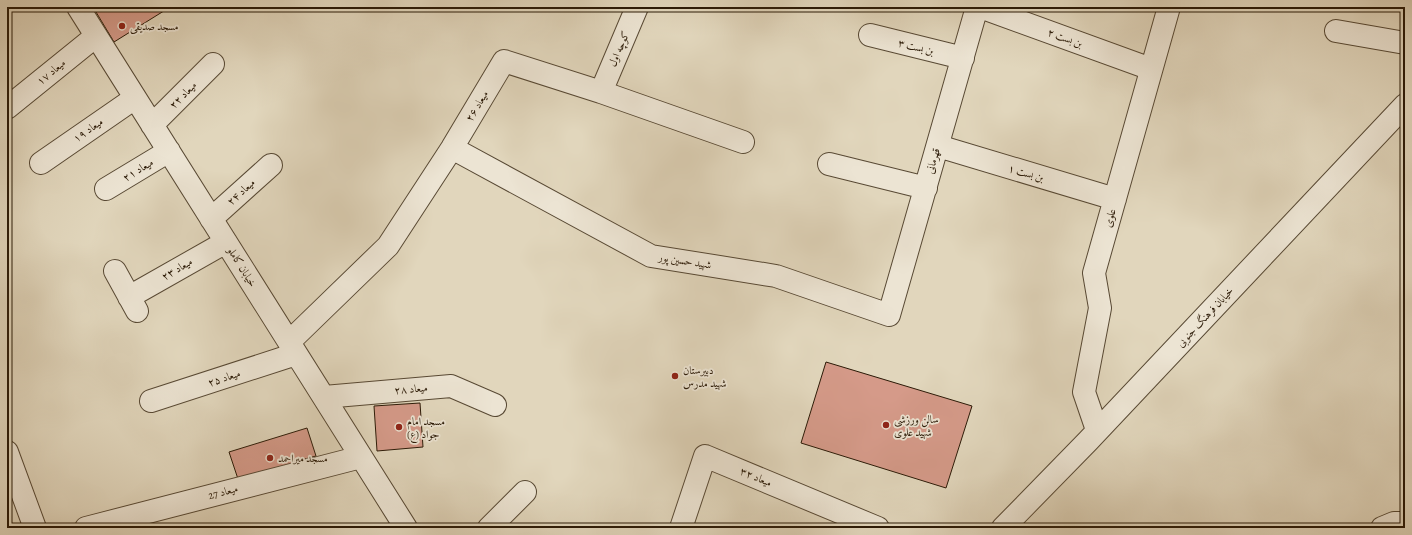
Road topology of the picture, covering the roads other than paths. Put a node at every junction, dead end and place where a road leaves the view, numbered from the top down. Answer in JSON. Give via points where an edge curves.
{"nodes":[{"id":1,"x":78,"y":7,"type":"edge"},
{"id":2,"x":638,"y":7,"type":"edge"},
{"id":3,"x":978,"y":7,"type":"edge"},
{"id":4,"x":1169,"y":7,"type":"edge"},
{"id":5,"x":1336,"y":31,"type":"dead end"},
{"id":6,"x":870,"y":35,"type":"dead end"},
{"id":7,"x":96,"y":36,"type":"junction"},
{"id":8,"x":1405,"y":43,"type":"edge"},
{"id":9,"x":963,"y":58,"type":"junction"},
{"id":10,"x":213,"y":64,"type":"dead end"},
{"id":11,"x":1151,"y":69,"type":"junction"},
{"id":12,"x":601,"y":92,"type":"junction"},
{"id":13,"x":135,"y":98,"type":"junction"},
{"id":14,"x":1405,"y":105,"type":"edge"},
{"id":15,"x":7,"y":108,"type":"edge"},
{"id":16,"x":152,"y":125,"type":"junction"},
{"id":17,"x":743,"y":142,"type":"dead end"},
{"id":18,"x":938,"y":146,"type":"junction"},
{"id":19,"x":452,"y":148,"type":"junction"},
{"id":20,"x":169,"y":151,"type":"junction"},
{"id":21,"x":41,"y":163,"type":"dead end"},
{"id":22,"x":829,"y":164,"type":"dead end"},
{"id":23,"x":271,"y":165,"type":"dead end"},
{"id":24,"x":926,"y":188,"type":"junction"},
{"id":25,"x":106,"y":189,"type":"dead end"},
{"id":26,"x":1115,"y":199,"type":"junction"},
{"id":27,"x":211,"y":219,"type":"junction"},
{"id":28,"x":226,"y":242,"type":"junction"},
{"id":29,"x":115,"y":271,"type":"dead end"},
{"id":30,"x":890,"y":315,"type":"joint"},
{"id":31,"x":293,"y":348,"type":"junction"},
{"id":32,"x":324,"y":397,"type":"junction"},
{"id":33,"x":151,"y":401,"type":"dead end"},
{"id":34,"x":495,"y":405,"type":"dead end"},
{"id":35,"x":1098,"y":430,"type":"junction"},
{"id":36,"x":7,"y":452,"type":"edge"},
{"id":37,"x":361,"y":457,"type":"junction"},
{"id":38,"x":525,"y":492,"type":"dead end"},
{"id":39,"x":1405,"y":523,"type":"edge"},
{"id":40,"x":35,"y":528,"type":"edge"},
{"id":41,"x":86,"y":528,"type":"edge"},
{"id":42,"x":406,"y":528,"type":"edge"},
{"id":43,"x":489,"y":528,"type":"edge"},
{"id":44,"x":681,"y":528,"type":"edge"},
{"id":45,"x":878,"y":528,"type":"edge"},
{"id":46,"x":1003,"y":528,"type":"edge"},
{"id":47,"x":1382,"y":528,"type":"edge"}],
"edges":[{"from":1,"to":7,"type":"street","name":"خیابان کاملو"},
{"from":2,"to":12,"type":"street","name":"کوچه اول"},
{"from":3,"to":9,"type":"street","name":"قهرمانی"},
{"from":3,"to":11,"type":"street","name":"بن بست ۲"},
{"from":4,"to":11,"type":"street","name":"علوی"},
{"from":5,"to":8,"type":"street"},
{"from":6,"to":9,"type":"street","name":"بن بست ۳"},
{"from":7,"to":13,"type":"street","name":"خیابان کاملو"},
{"from":7,"to":15,"type":"street","name":"میعاد ۱۷"},
{"from":9,"to":18,"type":"street","name":"قهرمانی"},
{"from":10,"to":16,"type":"street","name":"میعاد ۲۲"},
{"from":11,"to":26,"type":"street","name":"علوی"},
{"from":12,"to":17,"type":"street","name":"میعاد ۲۶"},
{"from":12,"to":19,"type":"street","name":"میعاد ۲۶","via":[[504,62]]},
{"from":13,"to":16,"type":"street","name":"خیابان کاملو"},
{"from":13,"to":21,"type":"street","name":"میعاد ۱۹"},
{"from":14,"to":35,"type":"street","name":"خیابان فرهنگ جنوبی"},
{"from":16,"to":20,"type":"street","name":"خیابان کاملو"},
{"from":18,"to":24,"type":"street","name":"قهرمانی"},
{"from":18,"to":26,"type":"street","name":"بن بست ۱"},
{"from":19,"to":30,"type":"street","name":"شهید حسین پور","via":[[651,256],[776,276]]},
{"from":19,"to":31,"type":"street","name":"میعاد ۲۶","via":[[388,246]]},
{"from":20,"to":25,"type":"street","name":"میعاد ۲۱"},
{"from":20,"to":27,"type":"street","name":"خیابان کاملو"},
{"from":22,"to":24,"type":"street"},
{"from":23,"to":27,"type":"street","name":"میعاد ۲۴"},
{"from":24,"to":30,"type":"street","name":"قهرمانی"},
{"from":26,"to":35,"type":"street","name":"علوی","via":[[1094,273],[1100,308],[1084,392]]},
{"from":27,"to":28,"type":"street","name":"خیابان کاملو"},
{"from":28,"to":29,"type":"street","name":"میعاد ۲۳","via":[[133,304]]},
{"from":28,"to":31,"type":"street","name":"خیابان کاملو"},
{"from":31,"to":32,"type":"street","name":"خیابان کاملو"},
{"from":31,"to":33,"type":"street","name":"میعاد ۲۵"},
{"from":32,"to":34,"type":"street","name":"میعاد ۲۸","via":[[450,386]]},
{"from":32,"to":37,"type":"street","name":"خیابان کاملو"},
{"from":35,"to":46,"type":"street","name":"خیابان فرهنگ جنوبی"},
{"from":36,"to":40,"type":"street"},
{"from":37,"to":41,"type":"street","name":"میعاد 27"},
{"from":37,"to":42,"type":"street","name":"خیابان کاملو"},
{"from":38,"to":43,"type":"street"},
{"from":39,"to":47,"type":"street","via":[[1394,523]]},
{"from":44,"to":45,"type":"street","name":"میعاد ۳۲","via":[[705,456]]}]}
